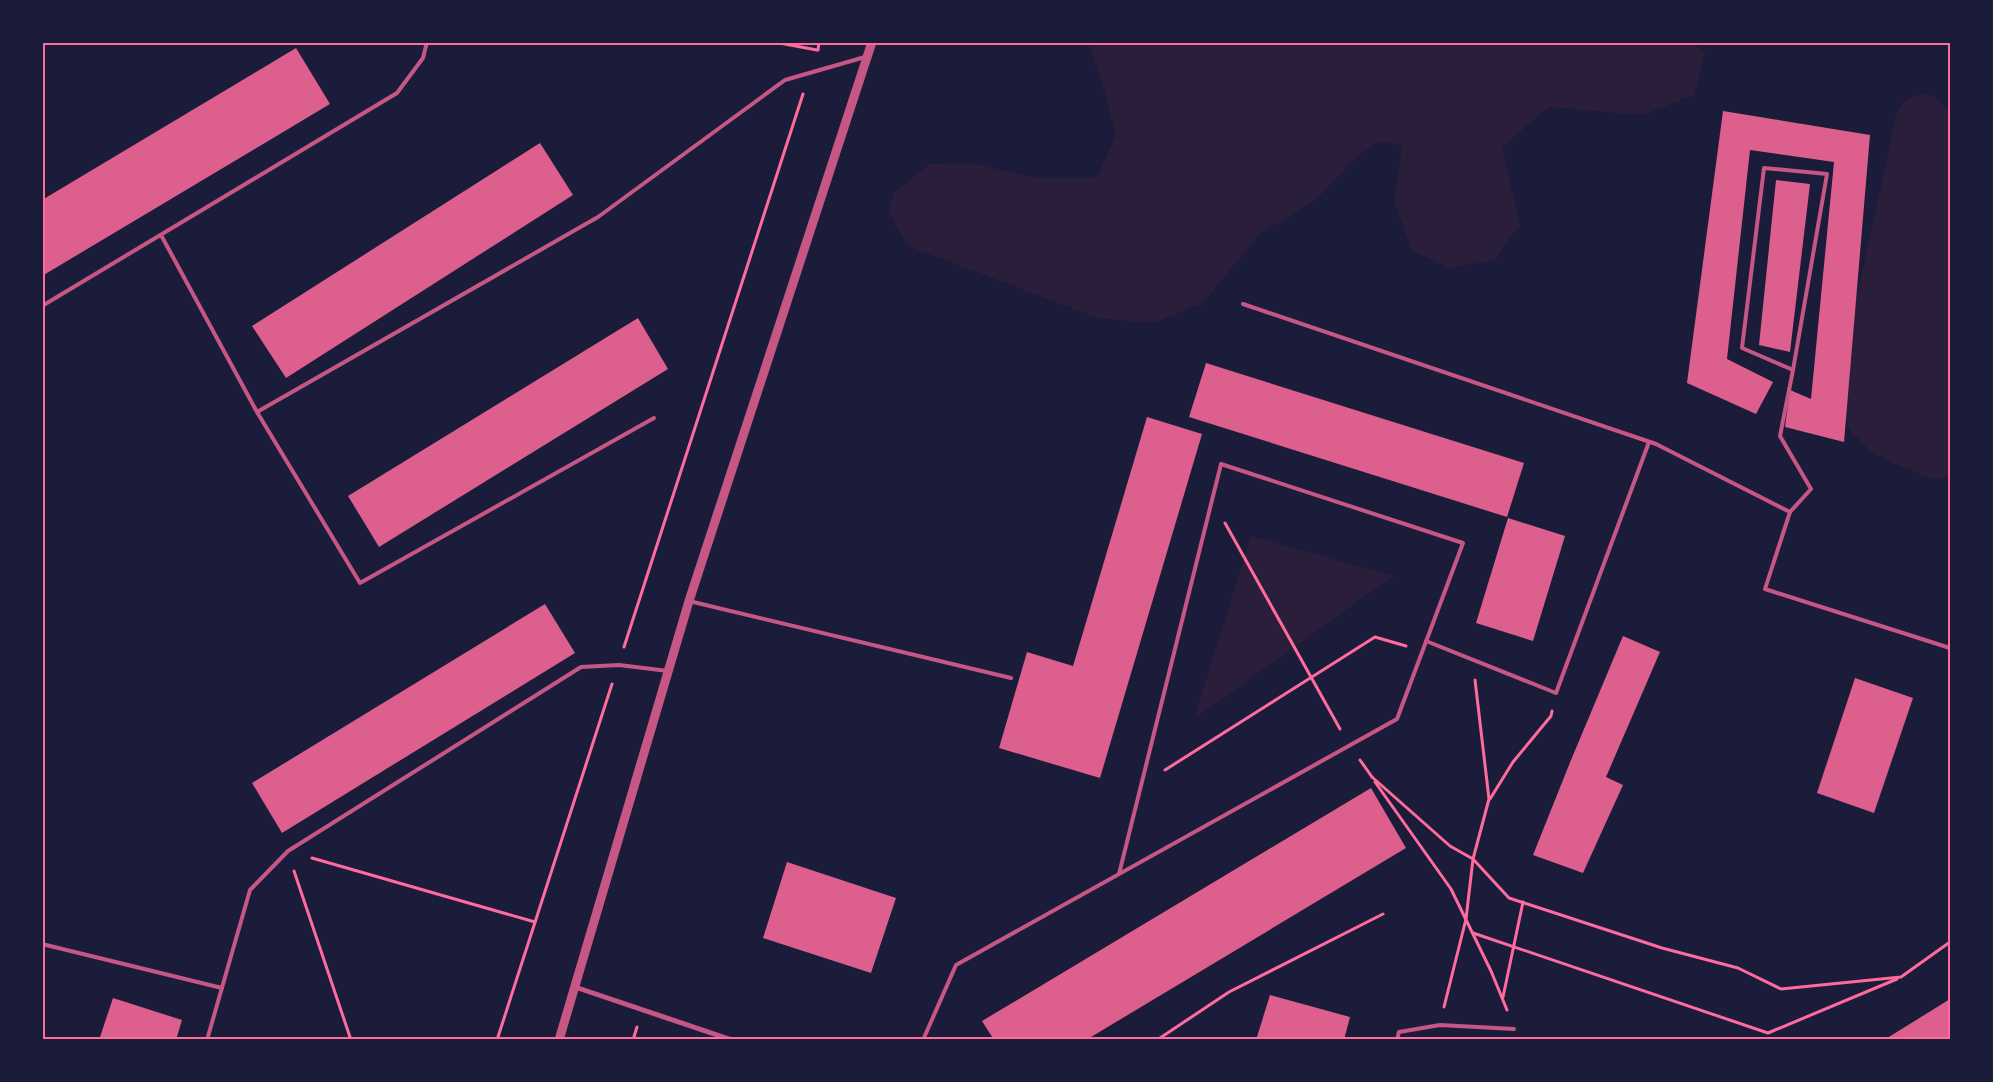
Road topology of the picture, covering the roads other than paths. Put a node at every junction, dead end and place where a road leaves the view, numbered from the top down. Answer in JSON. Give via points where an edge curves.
{"nodes":[{"id":1,"x":427,"y":42,"type":"edge"},
{"id":2,"x":872,"y":42,"type":"edge"},
{"id":3,"x":868,"y":57,"type":"junction"},
{"id":4,"x":160,"y":235,"type":"junction"},
{"id":5,"x":1243,"y":304,"type":"dead end"},
{"id":6,"x":42,"y":306,"type":"edge"},
{"id":7,"x":1793,"y":370,"type":"junction"},
{"id":8,"x":257,"y":412,"type":"junction"},
{"id":9,"x":654,"y":418,"type":"dead end"},
{"id":10,"x":1649,"y":442,"type":"junction"},
{"id":11,"x":1790,"y":512,"type":"junction"},
{"id":12,"x":689,"y":602,"type":"junction"},
{"id":13,"x":1426,"y":641,"type":"junction"},
{"id":14,"x":1950,"y":648,"type":"edge"},
{"id":15,"x":668,"y":671,"type":"junction"},
{"id":16,"x":1011,"y":678,"type":"dead end"},
{"id":17,"x":1118,"y":874,"type":"junction"},
{"id":18,"x":42,"y":944,"type":"edge"},
{"id":19,"x":575,"y":987,"type":"junction"},
{"id":20,"x":222,"y":988,"type":"junction"},
{"id":21,"x":1514,"y":1029,"type":"road end"},
{"id":22,"x":207,"y":1040,"type":"edge"},
{"id":23,"x":559,"y":1040,"type":"edge"},
{"id":24,"x":732,"y":1040,"type":"edge"},
{"id":25,"x":923,"y":1040,"type":"edge"},
{"id":26,"x":1397,"y":1040,"type":"edge"}],
"edges":[{"from":1,"to":4,"type":"lane","via":[[423,58],[397,93]]},
{"from":2,"to":3,"type":"street"},
{"from":3,"to":8,"type":"lane","via":[[785,80],[598,217]]},
{"from":3,"to":12,"type":"street"},
{"from":4,"to":6,"type":"lane"},
{"from":4,"to":8,"type":"lane"},
{"from":5,"to":10,"type":"lane"},
{"from":7,"to":7,"type":"lane","via":[[1742,348],[1764,168],[1827,174]]},
{"from":7,"to":11,"type":"lane","via":[[1780,436],[1811,489]]},
{"from":8,"to":9,"type":"lane","via":[[360,583]]},
{"from":10,"to":11,"type":"lane"},
{"from":10,"to":13,"type":"lane","via":[[1556,693]]},
{"from":11,"to":14,"type":"lane","via":[[1766,589]]},
{"from":12,"to":15,"type":"street"},
{"from":12,"to":16,"type":"lane"},
{"from":13,"to":17,"type":"lane","via":[[1397,719]]},
{"from":13,"to":17,"type":"lane","via":[[1463,543],[1221,464]]},
{"from":15,"to":19,"type":"street"},
{"from":15,"to":20,"type":"lane","via":[[619,665],[581,668],[288,851],[250,890]]},
{"from":17,"to":25,"type":"lane","via":[[956,965]]},
{"from":18,"to":20,"type":"lane"},
{"from":19,"to":23,"type":"street"},
{"from":19,"to":24,"type":"street"},
{"from":20,"to":22,"type":"lane"},
{"from":21,"to":26,"type":"lane","via":[[1440,1025],[1399,1032]]}]}
